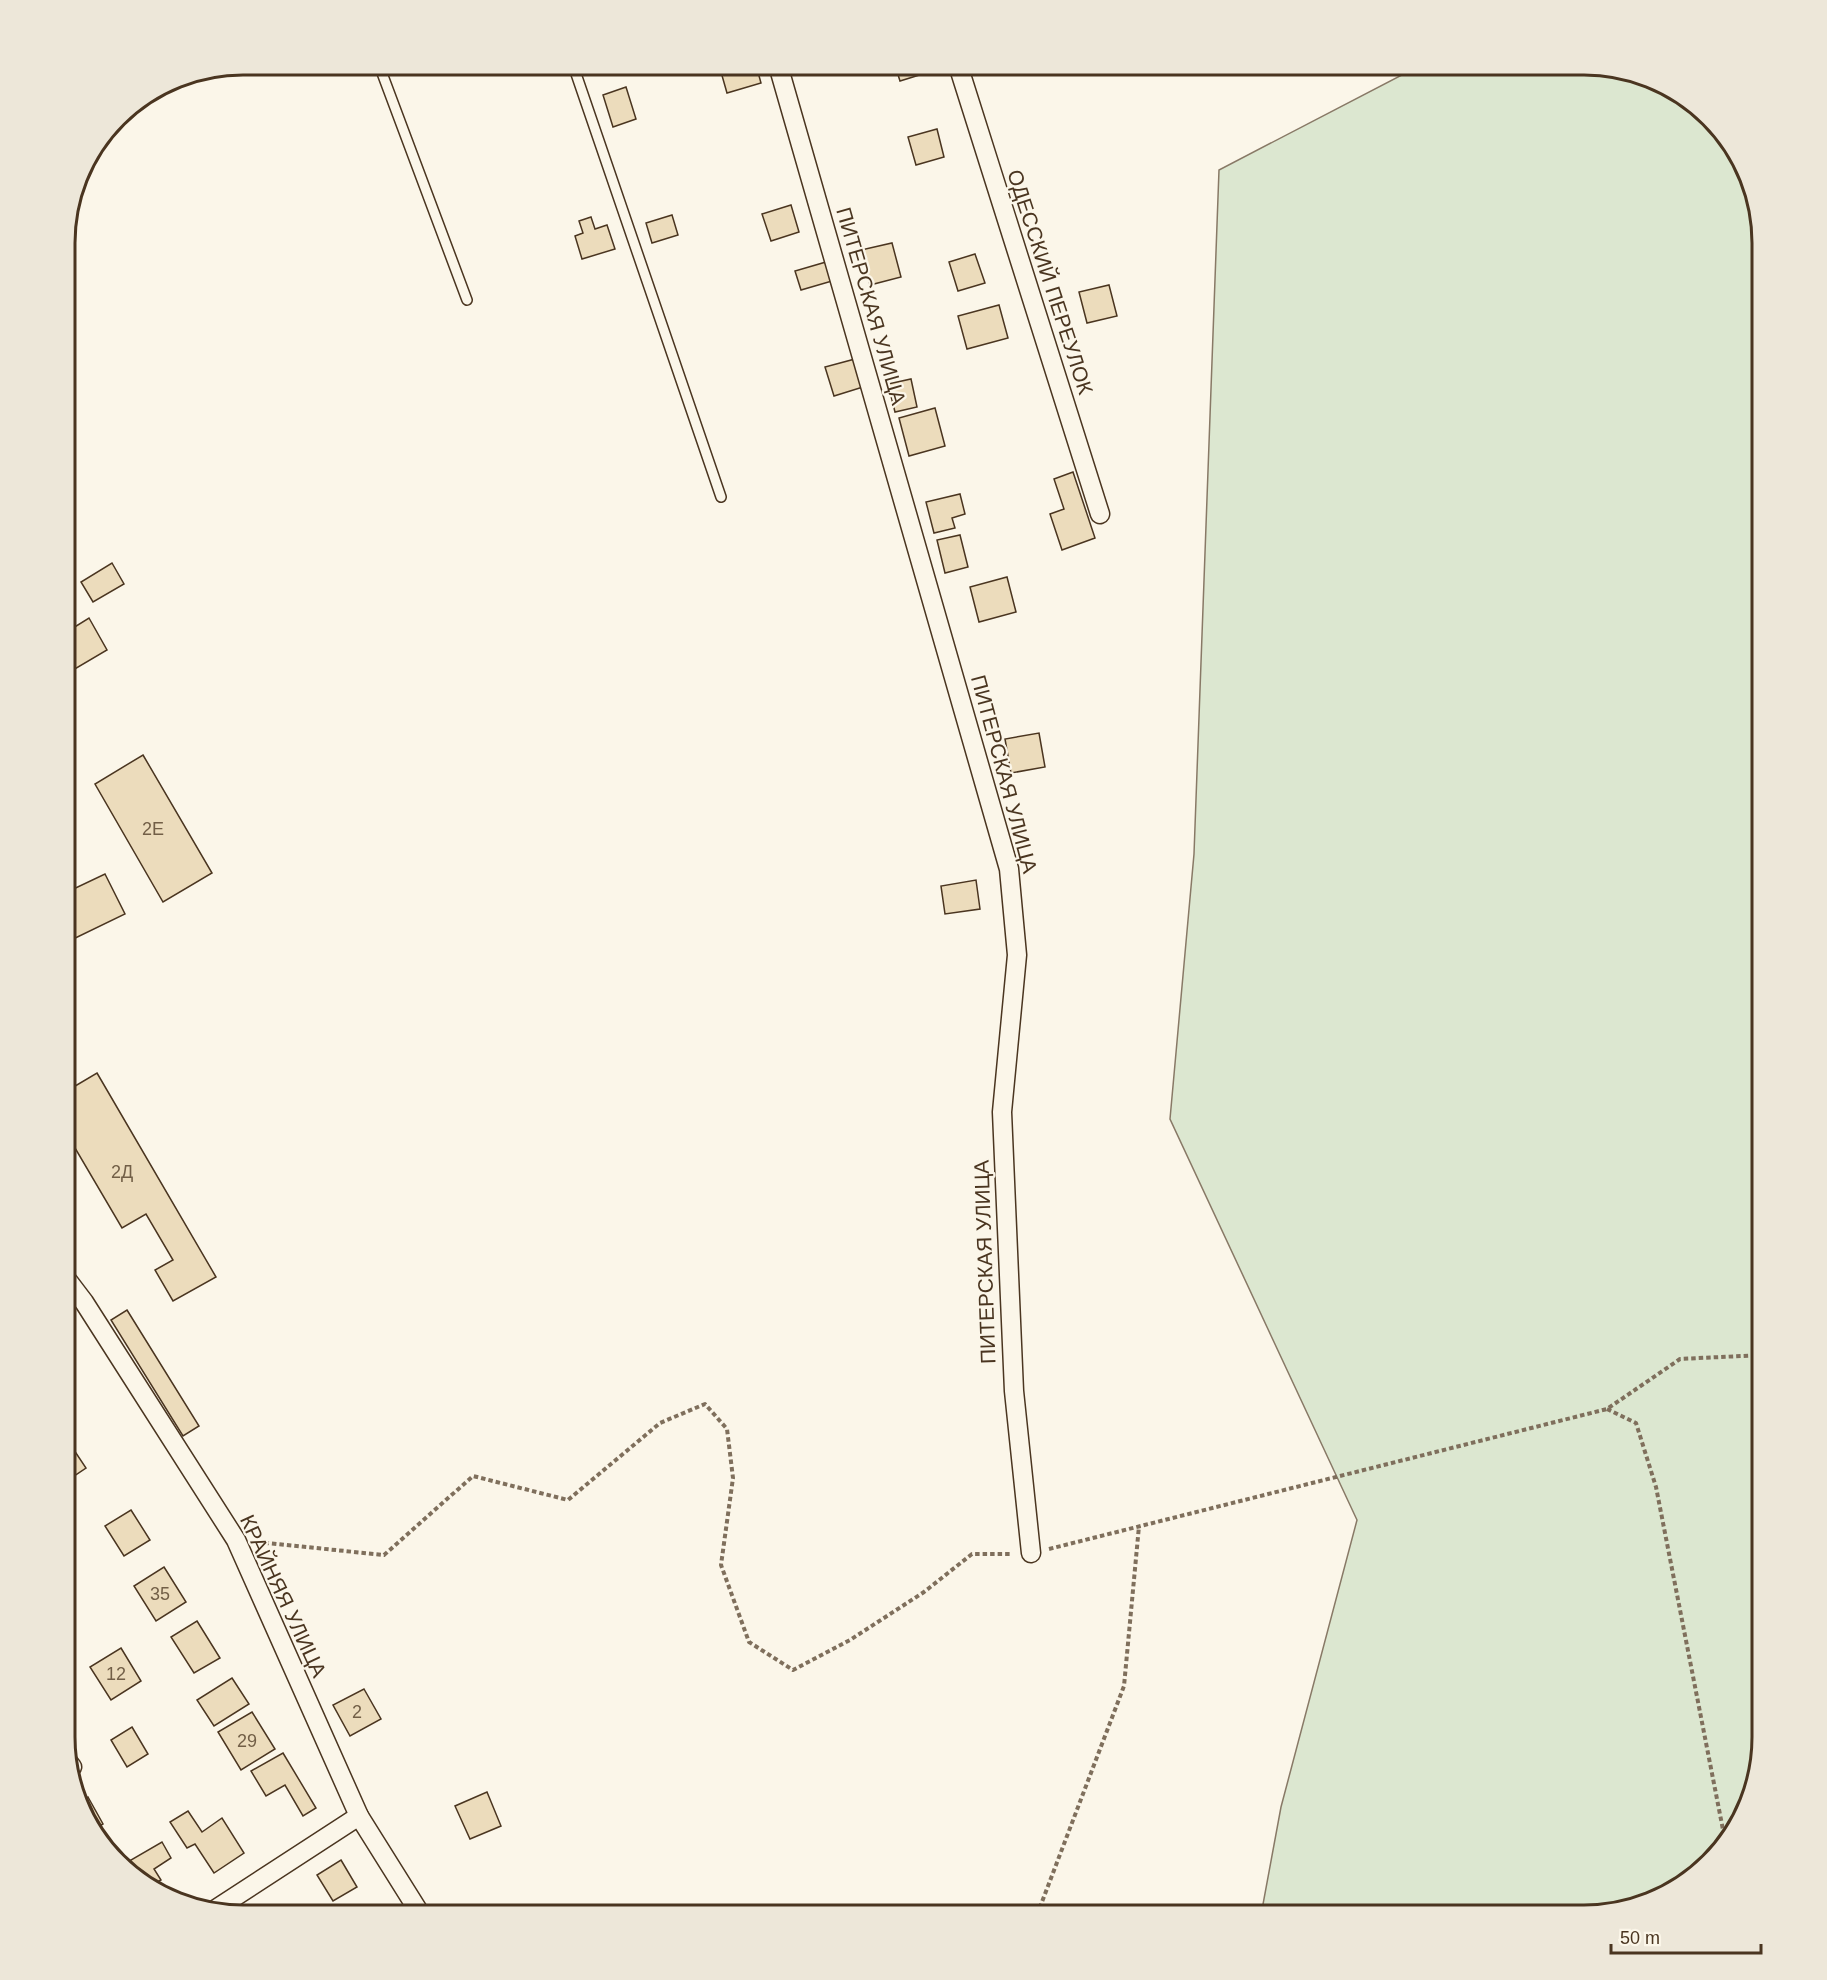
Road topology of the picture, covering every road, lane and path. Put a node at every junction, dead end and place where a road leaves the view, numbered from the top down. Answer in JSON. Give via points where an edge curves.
{"nodes":[{"id":1,"x":383,"y":75,"type":"edge"},
{"id":2,"x":576,"y":75,"type":"edge"},
{"id":3,"x":781,"y":75,"type":"edge"},
{"id":4,"x":961,"y":75,"type":"edge"},
{"id":5,"x":467,"y":300,"type":"dead end"},
{"id":6,"x":721,"y":497,"type":"dead end"},
{"id":7,"x":1100,"y":514,"type":"dead end"},
{"id":8,"x":75,"y":1290,"type":"edge"},
{"id":9,"x":1752,"y":1355,"type":"edge"},
{"id":10,"x":1606,"y":1409,"type":"junction"},
{"id":11,"x":1139,"y":1526,"type":"junction"},
{"id":12,"x":236,"y":1539,"type":"junction"},
{"id":13,"x":1031,"y":1554,"type":"junction"},
{"id":14,"x":359,"y":1816,"type":"junction"},
{"id":15,"x":1723,"y":1831,"type":"edge"},
{"id":16,"x":224,"y":1904,"type":"edge"},
{"id":17,"x":414,"y":1905,"type":"edge"},
{"id":18,"x":1040,"y":1905,"type":"edge"}],
"edges":[{"from":1,"to":5,"type":"lane"},
{"from":2,"to":6,"type":"lane"},
{"from":3,"to":13,"type":"street","name":"ПИТЕРСКАЯ УЛИЦА","via":[[1010,869],[1017,955],[1002,1112],[1014,1391]]},
{"from":4,"to":7,"type":"street","name":"ОДЕССКИЙ ПЕРЕУЛОК"},
{"from":8,"to":12,"type":"street","name":"КРАЙНЯЯ УЛИЦА"},
{"from":9,"to":10,"type":"path","via":[[1680,1359]]},
{"from":10,"to":11,"type":"path"},
{"from":10,"to":15,"type":"path","via":[[1636,1423],[1656,1487]]},
{"from":11,"to":13,"type":"path"},
{"from":11,"to":18,"type":"path","via":[[1124,1686]]},
{"from":12,"to":13,"type":"path","via":[[384,1556],[473,1476],[568,1500],[660,1423],[705,1404],[727,1429],[733,1478],[721,1565],[748,1642],[793,1670],[924,1592],[972,1554]]},
{"from":12,"to":14,"type":"street","name":"КРАЙНЯЯ УЛИЦА"},
{"from":14,"to":16,"type":"street"},
{"from":14,"to":17,"type":"street","name":"КРАЙНЯЯ УЛИЦА"}]}
